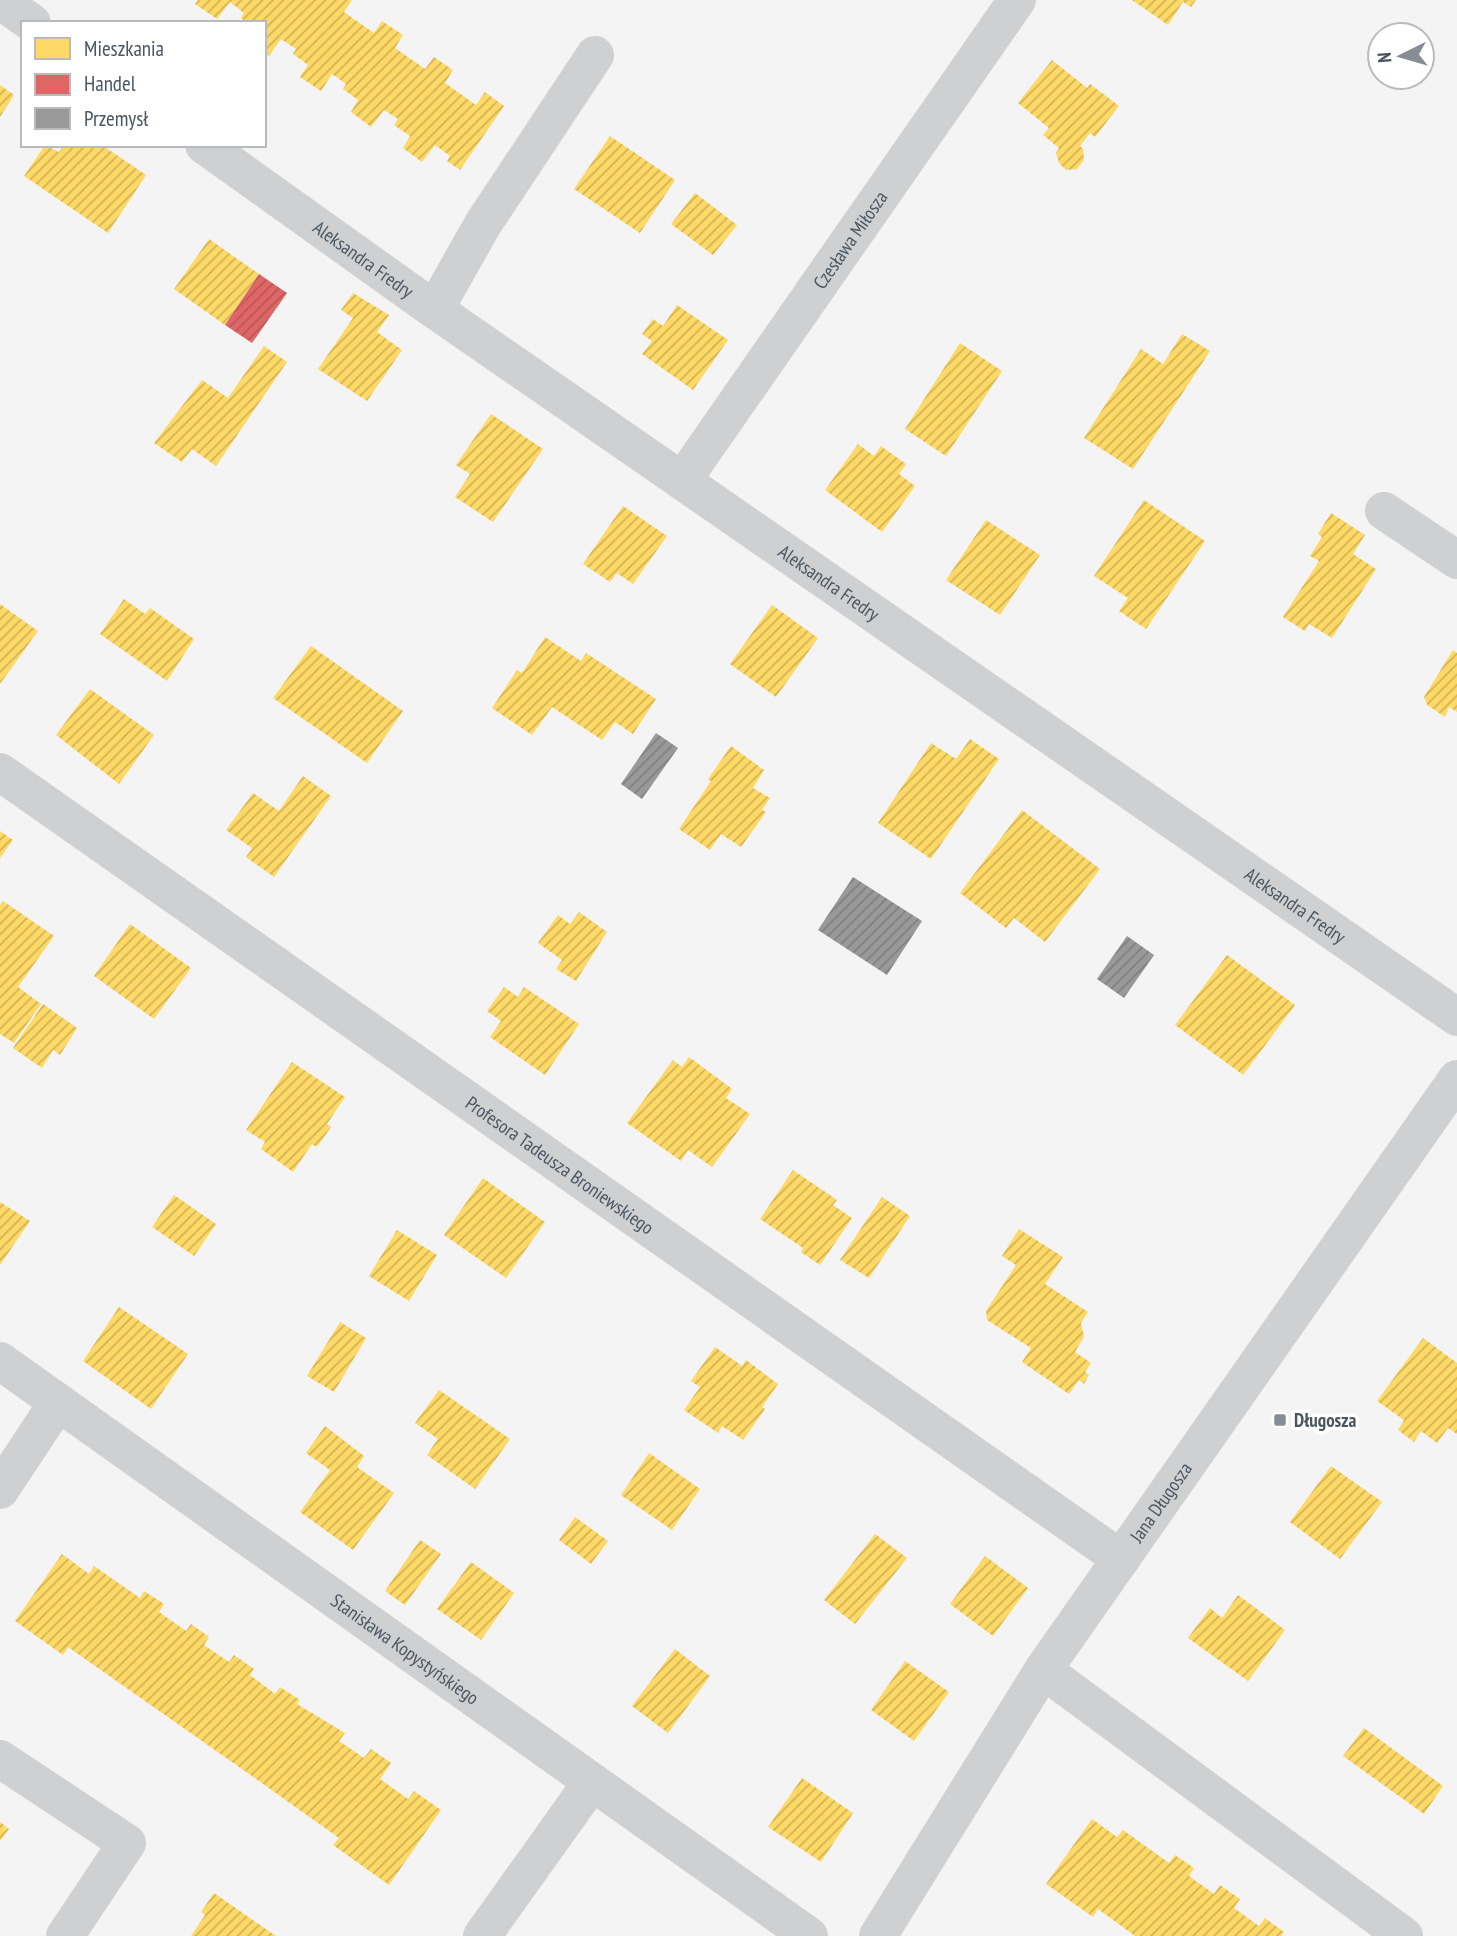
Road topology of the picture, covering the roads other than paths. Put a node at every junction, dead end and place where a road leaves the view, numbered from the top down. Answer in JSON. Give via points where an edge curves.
{"nodes":[{"id":1,"x":0,"y":0,"type":"edge"},
{"id":2,"x":1017,"y":0,"type":"edge"},
{"id":3,"x":29,"y":21,"type":"edge"},
{"id":4,"x":595,"y":55,"type":"dead end"},
{"id":5,"x":207,"y":147,"type":"edge"},
{"id":6,"x":435,"y":309,"type":"junction"},
{"id":7,"x":682,"y":481,"type":"junction"},
{"id":8,"x":1384,"y":512,"type":"dead end"},
{"id":9,"x":1457,"y":559,"type":"edge"},
{"id":10,"x":0,"y":772,"type":"edge"},
{"id":11,"x":1457,"y":1017,"type":"edge"},
{"id":12,"x":1457,"y":1079,"type":"edge"},
{"id":13,"x":0,"y":1361,"type":"edge"},
{"id":14,"x":58,"y":1402,"type":"junction"},
{"id":15,"x":0,"y":1490,"type":"edge"},
{"id":16,"x":1121,"y":1559,"type":"junction"},
{"id":17,"x":1043,"y":1670,"type":"junction"},
{"id":18,"x":0,"y":1759,"type":"edge"},
{"id":19,"x":593,"y":1782,"type":"junction"},
{"id":20,"x":65,"y":1936,"type":"edge"},
{"id":21,"x":482,"y":1936,"type":"edge"},
{"id":22,"x":809,"y":1936,"type":"edge"},
{"id":23,"x":878,"y":1936,"type":"edge"},
{"id":24,"x":1404,"y":1936,"type":"edge"}],
"edges":[{"from":1,"to":3,"type":"street"},
{"from":2,"to":7,"type":"street","name":"Czesława Miłosza"},
{"from":4,"to":6,"type":"street","via":[[483,224]]},
{"from":5,"to":6,"type":"street","name":"Aleksandra Fredry"},
{"from":6,"to":7,"type":"street","name":"Aleksandra Fredry"},
{"from":7,"to":11,"type":"street","name":"Aleksandra Fredry"},
{"from":8,"to":9,"type":"street"},
{"from":10,"to":16,"type":"street","name":"Profesora Tadeusza Broniewskiego"},
{"from":12,"to":16,"type":"street","name":"Jana Długosza"},
{"from":13,"to":14,"type":"street","name":"Stanisława Kopystyńskiego"},
{"from":14,"to":15,"type":"street"},
{"from":14,"to":19,"type":"street","name":"Stanisława Kopystyńskiego"},
{"from":16,"to":17,"type":"street","name":"Jana Długosza"},
{"from":17,"to":23,"type":"street","name":"Jana Długosza"},
{"from":17,"to":24,"type":"street"},
{"from":18,"to":20,"type":"street","via":[[127,1843]]},
{"from":19,"to":21,"type":"street"},
{"from":19,"to":22,"type":"street","name":"Stanisława Kopystyńskiego"}]}
